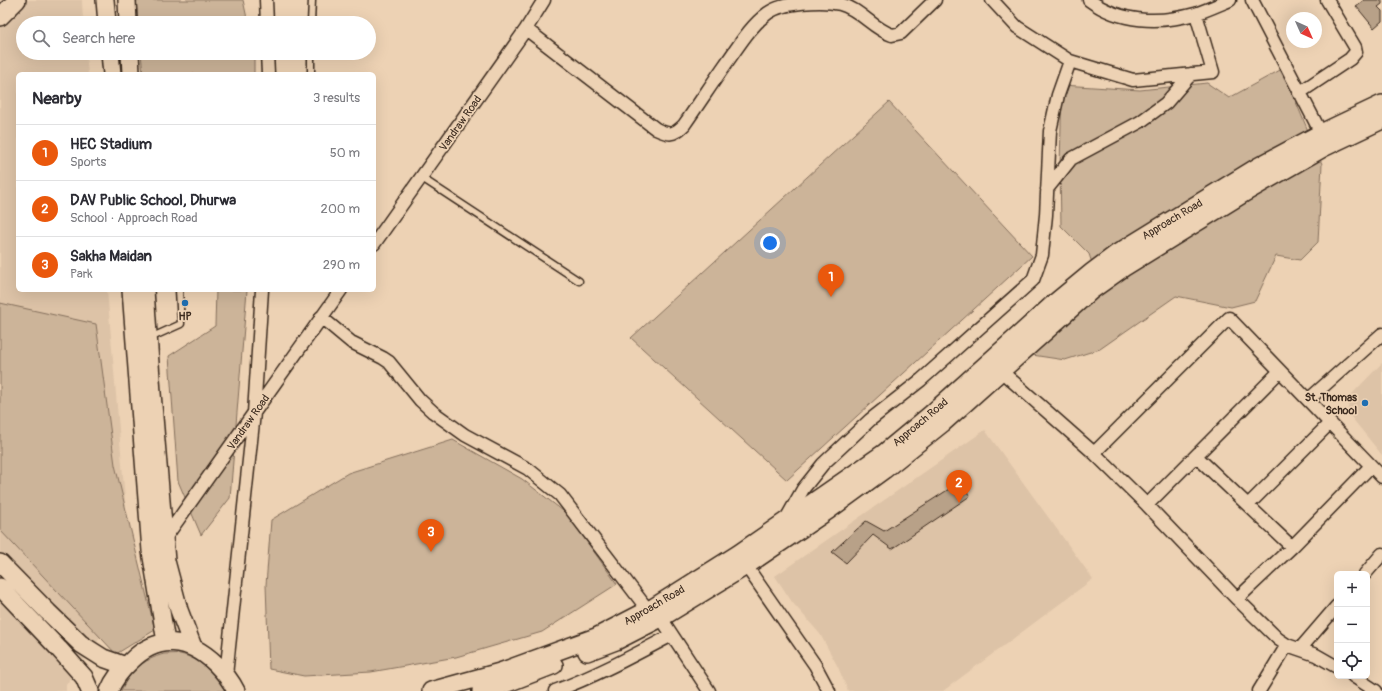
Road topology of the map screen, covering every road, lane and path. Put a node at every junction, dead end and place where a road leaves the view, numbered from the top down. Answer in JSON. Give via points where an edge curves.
{"nodes":[{"id":1,"x":17,"y":0,"type":"edge"},
{"id":2,"x":105,"y":0,"type":"edge"},
{"id":3,"x":127,"y":0,"type":"edge"},
{"id":4,"x":266,"y":0,"type":"edge"},
{"id":5,"x":312,"y":0,"type":"edge"},
{"id":6,"x":544,"y":0,"type":"edge"},
{"id":7,"x":934,"y":0,"type":"edge"},
{"id":8,"x":992,"y":0,"type":"edge"},
{"id":9,"x":1089,"y":0,"type":"edge"},
{"id":10,"x":1230,"y":0,"type":"edge"},
{"id":11,"x":1252,"y":0,"type":"edge"},
{"id":12,"x":1327,"y":0,"type":"edge"},
{"id":13,"x":1196,"y":14,"type":"junction"},
{"id":14,"x":106,"y":16,"type":"edge"},
{"id":15,"x":128,"y":16,"type":"edge"},
{"id":16,"x":267,"y":16,"type":"edge"},
{"id":17,"x":311,"y":16,"type":"edge"},
{"id":18,"x":0,"y":17,"type":"edge"},
{"id":19,"x":526,"y":29,"type":"junction"},
{"id":20,"x":111,"y":60,"type":"edge"},
{"id":21,"x":130,"y":60,"type":"edge"},
{"id":22,"x":267,"y":60,"type":"edge"},
{"id":23,"x":311,"y":60,"type":"edge"},
{"id":24,"x":1070,"y":61,"type":"junction"},
{"id":25,"x":112,"y":72,"type":"edge"},
{"id":26,"x":131,"y":72,"type":"edge"},
{"id":27,"x":268,"y":72,"type":"edge"},
{"id":28,"x":311,"y":72,"type":"edge"},
{"id":29,"x":1191,"y":74,"type":"junction"},
{"id":30,"x":1299,"y":93,"type":"junction"},
{"id":31,"x":1382,"y":104,"type":"edge"},
{"id":32,"x":1382,"y":120,"type":"edge"},
{"id":33,"x":1321,"y":133,"type":"junction"},
{"id":34,"x":422,"y":178,"type":"junction"},
{"id":35,"x":1048,"y":189,"type":"junction"},
{"id":36,"x":376,"y":241,"type":"edge"},
{"id":37,"x":579,"y":281,"type":"dead end"},
{"id":38,"x":131,"y":292,"type":"edge"},
{"id":39,"x":145,"y":292,"type":"edge"},
{"id":40,"x":179,"y":292,"type":"edge"},
{"id":41,"x":262,"y":292,"type":"edge"},
{"id":42,"x":340,"y":292,"type":"edge"},
{"id":43,"x":322,"y":317,"type":"junction"},
{"id":44,"x":1382,"y":334,"type":"edge"},
{"id":45,"x":148,"y":339,"type":"junction"},
{"id":46,"x":1001,"y":371,"type":"junction"},
{"id":47,"x":1280,"y":371,"type":"junction"},
{"id":48,"x":1308,"y":400,"type":"junction"},
{"id":49,"x":254,"y":412,"type":"junction"},
{"id":50,"x":1330,"y":423,"type":"junction"},
{"id":51,"x":1094,"y":453,"type":"junction"},
{"id":52,"x":1196,"y":456,"type":"junction"},
{"id":53,"x":1371,"y":466,"type":"junction"},
{"id":54,"x":1382,"y":477,"type":"edge"},
{"id":55,"x":1147,"y":505,"type":"junction"},
{"id":56,"x":1248,"y":506,"type":"junction"},
{"id":57,"x":785,"y":522,"type":"junction"},
{"id":58,"x":164,"y":540,"type":"junction"},
{"id":59,"x":1292,"y":547,"type":"junction"},
{"id":60,"x":151,"y":551,"type":"junction"},
{"id":61,"x":1382,"y":554,"type":"edge"},
{"id":62,"x":742,"y":560,"type":"junction"},
{"id":63,"x":1368,"y":571,"type":"edge"},
{"id":64,"x":3,"y":572,"type":"edge"},
{"id":65,"x":0,"y":588,"type":"edge"},
{"id":66,"x":1237,"y":599,"type":"junction"},
{"id":67,"x":1336,"y":607,"type":"edge"},
{"id":68,"x":654,"y":612,"type":"junction"},
{"id":69,"x":672,"y":635,"type":"junction"},
{"id":70,"x":166,"y":642,"type":"junction"},
{"id":71,"x":1287,"y":645,"type":"junction"},
{"id":72,"x":193,"y":647,"type":"junction"},
{"id":73,"x":1300,"y":649,"type":"junction"},
{"id":74,"x":1334,"y":664,"type":"edge"},
{"id":75,"x":126,"y":666,"type":"junction"},
{"id":76,"x":226,"y":675,"type":"junction"},
{"id":77,"x":1358,"y":679,"type":"edge"},
{"id":78,"x":504,"y":682,"type":"edge"},
{"id":79,"x":90,"y":691,"type":"edge"},
{"id":80,"x":109,"y":691,"type":"edge"},
{"id":81,"x":236,"y":691,"type":"edge"},
{"id":82,"x":430,"y":691,"type":"edge"},
{"id":83,"x":481,"y":691,"type":"edge"},
{"id":84,"x":555,"y":691,"type":"edge"},
{"id":85,"x":709,"y":691,"type":"edge"},
{"id":86,"x":830,"y":691,"type":"edge"},
{"id":87,"x":1259,"y":691,"type":"edge"},
{"id":88,"x":1376,"y":691,"type":"edge"}],
"edges":[{"from":1,"to":18,"type":"street"},
{"from":2,"to":14,"type":"street"},
{"from":3,"to":15,"type":"street"},
{"from":4,"to":16,"type":"street"},
{"from":5,"to":17,"type":"lane"},
{"from":6,"to":19,"type":"street","name":"Vandraw Road"},
{"from":7,"to":19,"type":"street","via":[[901,33],[892,35],[880,30],[860,13],[840,4],[822,2],[779,7],[768,13],[743,38],[684,125],[673,134],[656,129]]},
{"from":8,"to":24,"type":"street","via":[[1017,27]]},
{"from":9,"to":13,"type":"street","via":[[1107,11],[1137,20],[1171,19]]},
{"from":10,"to":13,"type":"street"},
{"from":11,"to":30,"type":"street"},
{"from":12,"to":30,"type":"street","via":[[1356,52],[1350,59]]},
{"from":13,"to":29,"type":"street","via":[[1212,72]]},
{"from":19,"to":34,"type":"street","name":"Vandraw Road"},
{"from":20,"to":25,"type":"street"},
{"from":21,"to":26,"type":"street"},
{"from":22,"to":27,"type":"street"},
{"from":23,"to":28,"type":"lane"},
{"from":24,"to":29,"type":"street","via":[[1133,80]]},
{"from":24,"to":35,"type":"street","via":[[1058,95],[1050,131]]},
{"from":29,"to":35,"type":"street","via":[[1166,103],[1140,122],[1071,159]]},
{"from":30,"to":33,"type":"street"},
{"from":31,"to":33,"type":"street","name":"Approach Road"},
{"from":32,"to":46,"type":"street","name":"Approach Road","via":[[1323,148],[1123,268],[1092,290]]},
{"from":33,"to":57,"type":"street","name":"Approach Road","via":[[1259,166],[1116,254],[1052,305],[884,453]]},
{"from":34,"to":36,"type":"street","name":"Vandraw Road"},
{"from":34,"to":37,"type":"lane"},
{"from":35,"to":57,"type":"street","via":[[1042,255],[1033,280],[921,380],[870,420],[824,464],[803,489]]},
{"from":38,"to":60,"type":"street"},
{"from":39,"to":45,"type":"street"},
{"from":40,"to":45,"type":"lane","via":[[182,324]]},
{"from":41,"to":49,"type":"street"},
{"from":42,"to":43,"type":"street","name":"Vandraw Road"},
{"from":43,"to":49,"type":"street","name":"Vandraw Road"},
{"from":43,"to":68,"type":"street","via":[[352,342],[389,362],[420,400],[444,420],[465,435],[528,469],[548,484],[560,495]]},
{"from":44,"to":48,"type":"street"},
{"from":45,"to":58,"type":"street"},
{"from":46,"to":51,"type":"street"},
{"from":46,"to":62,"type":"street","name":"Approach Road","via":[[943,423],[884,470],[829,510]]},
{"from":47,"to":48,"type":"street"},
{"from":47,"to":51,"type":"street","via":[[1229,318]]},
{"from":47,"to":52,"type":"street"},
{"from":48,"to":50,"type":"street"},
{"from":49,"to":58,"type":"street","name":"Vandraw Road"},
{"from":49,"to":76,"type":"street"},
{"from":50,"to":53,"type":"street"},
{"from":50,"to":56,"type":"street"},
{"from":51,"to":55,"type":"street"},
{"from":52,"to":55,"type":"street"},
{"from":52,"to":56,"type":"street"},
{"from":53,"to":54,"type":"street"},
{"from":53,"to":59,"type":"street"},
{"from":55,"to":66,"type":"street"},
{"from":56,"to":59,"type":"street"},
{"from":57,"to":62,"type":"street","name":"Approach Road"},
{"from":58,"to":60,"type":"street","name":"Vandraw Road"},
{"from":58,"to":72,"type":"street","via":[[166,561],[179,610]]},
{"from":59,"to":66,"type":"street"},
{"from":60,"to":70,"type":"street"},
{"from":61,"to":63,"type":"street"},
{"from":62,"to":68,"type":"street","name":"Approach Road"},
{"from":62,"to":86,"type":"street","via":[[816,665]]},
{"from":64,"to":75,"type":"street","via":[[81,644],[103,658]]},
{"from":65,"to":79,"type":"street","via":[[84,677]]},
{"from":66,"to":71,"type":"street"},
{"from":67,"to":73,"type":"street"},
{"from":68,"to":69,"type":"street"},
{"from":68,"to":78,"type":"street","name":"Approach Road"},
{"from":69,"to":84,"type":"street","via":[[604,670]]},
{"from":69,"to":85,"type":"street"},
{"from":70,"to":72,"type":"street","via":[[183,643]]},
{"from":70,"to":75,"type":"street","via":[[146,649]]},
{"from":71,"to":73,"type":"street"},
{"from":71,"to":87,"type":"street"},
{"from":72,"to":76,"type":"street"},
{"from":73,"to":74,"type":"street"},
{"from":75,"to":80,"type":"street","via":[[116,677]]},
{"from":76,"to":81,"type":"street"},
{"from":77,"to":88,"type":"street"},
{"from":78,"to":82,"type":"street","name":"Approach Road"},
{"from":78,"to":83,"type":"street","name":"Approach Road"}]}
